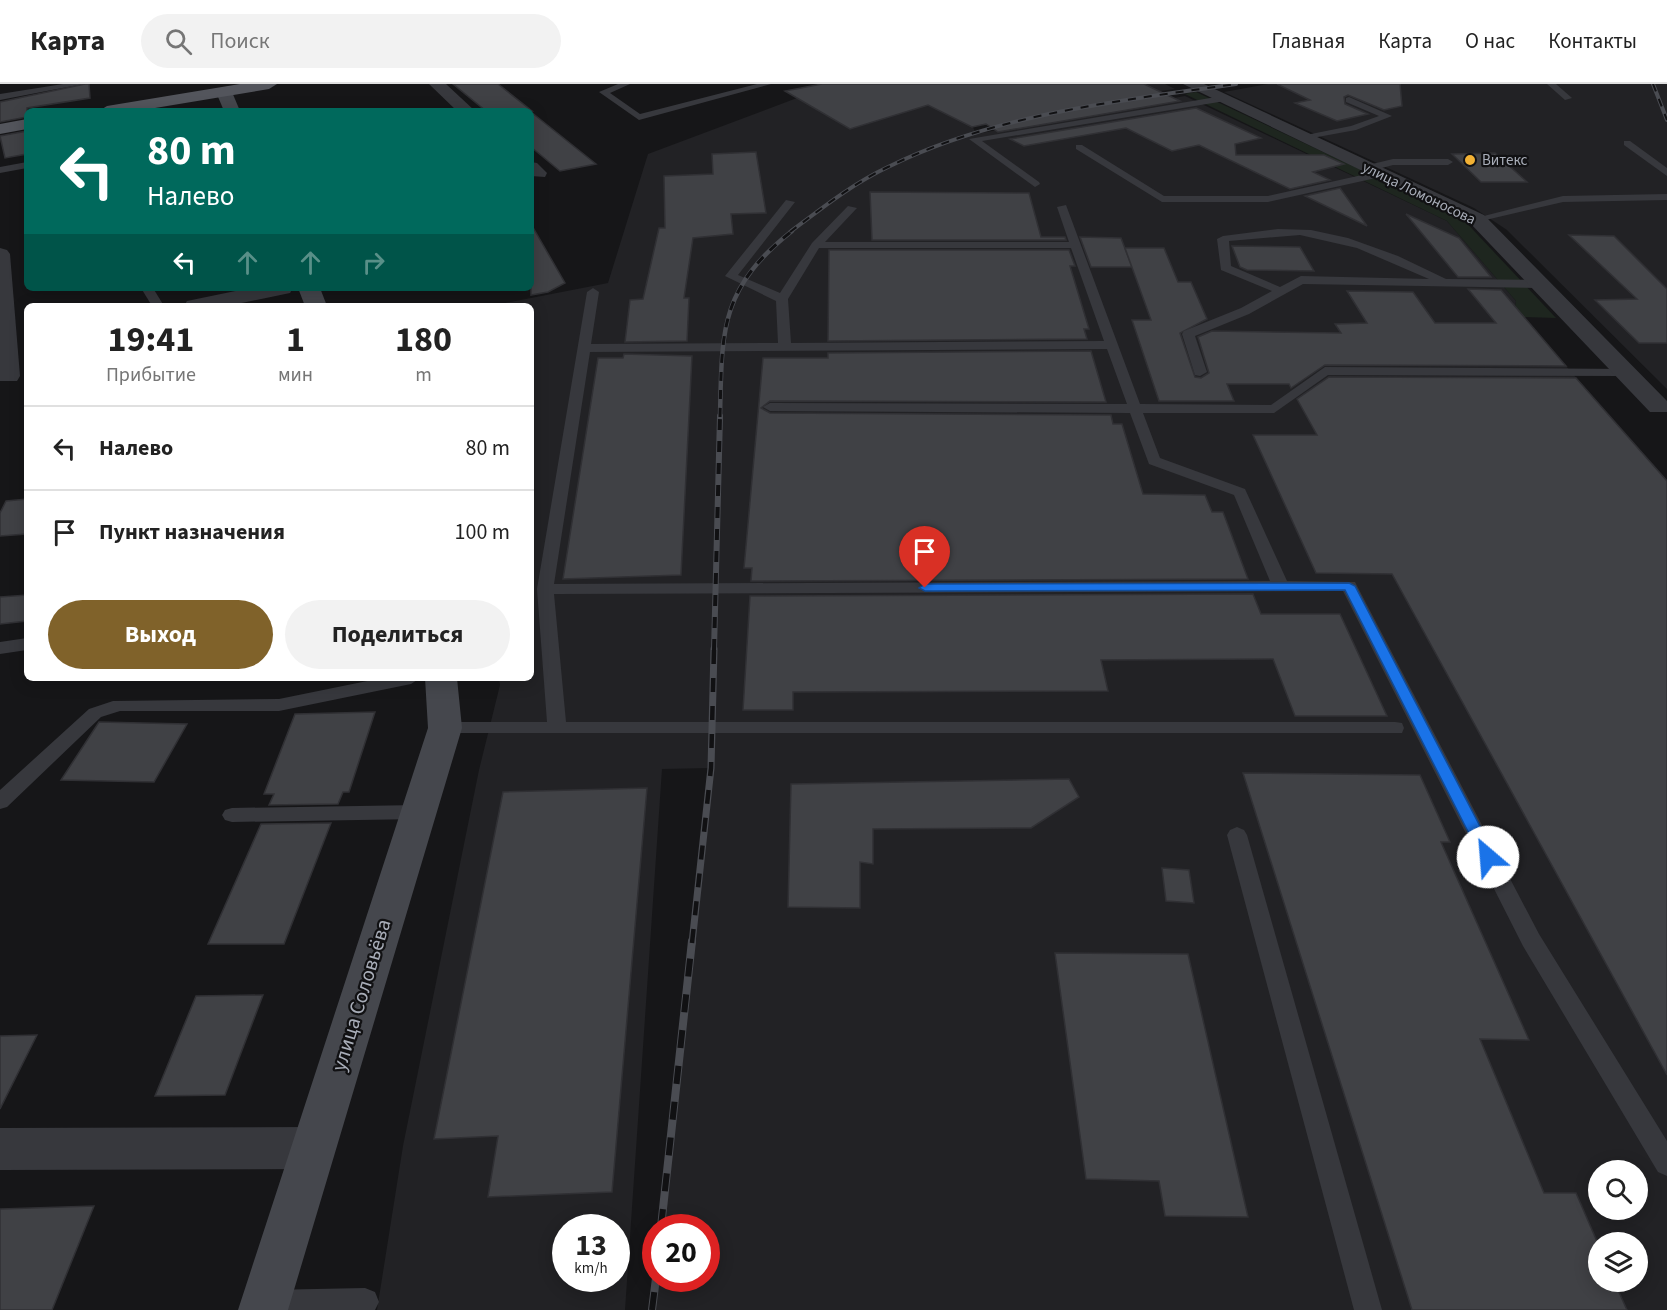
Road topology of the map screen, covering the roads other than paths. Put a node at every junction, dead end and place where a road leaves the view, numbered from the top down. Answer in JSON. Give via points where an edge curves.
{"nodes":[{"id":1,"x":79,"y":84,"type":"edge"},
{"id":2,"x":269,"y":84,"type":"edge"},
{"id":3,"x":437,"y":84,"type":"edge"},
{"id":4,"x":626,"y":84,"type":"edge"},
{"id":5,"x":767,"y":84,"type":"edge"},
{"id":6,"x":1191,"y":84,"type":"edge"},
{"id":7,"x":1551,"y":84,"type":"edge"},
{"id":8,"x":222,"y":88,"type":"edge"},
{"id":9,"x":0,"y":96,"type":"edge"},
{"id":10,"x":1568,"y":98,"type":"dead end"},
{"id":11,"x":1222,"y":99,"type":"junction"},
{"id":12,"x":1349,"y":100,"type":"dead end"},
{"id":13,"x":122,"y":108,"type":"edge"},
{"id":14,"x":231,"y":108,"type":"edge"},
{"id":15,"x":464,"y":108,"type":"edge"},
{"id":16,"x":24,"y":125,"type":"edge"},
{"id":17,"x":0,"y":129,"type":"edge"},
{"id":18,"x":1304,"y":138,"type":"junction"},
{"id":19,"x":1628,"y":143,"type":"dead end"},
{"id":20,"x":1078,"y":147,"type":"dead end"},
{"id":21,"x":1448,"y":162,"type":"dead end"},
{"id":22,"x":24,"y":166,"type":"edge"},
{"id":23,"x":0,"y":170,"type":"edge"},
{"id":24,"x":1374,"y":171,"type":"junction"},
{"id":25,"x":1667,"y":173,"type":"edge"},
{"id":26,"x":1035,"y":184,"type":"dead end"},
{"id":27,"x":1667,"y":197,"type":"edge"},
{"id":28,"x":790,"y":202,"type":"dead end"},
{"id":29,"x":1062,"y":207,"type":"dead end"},
{"id":30,"x":852,"y":208,"type":"dead end"},
{"id":31,"x":1477,"y":219,"type":"junction"},
{"id":32,"x":816,"y":245,"type":"junction"},
{"id":33,"x":1076,"y":245,"type":"junction"},
{"id":34,"x":0,"y":254,"type":"edge"},
{"id":35,"x":1445,"y":282,"type":"junction"},
{"id":36,"x":1539,"y":284,"type":"junction"},
{"id":37,"x":268,"y":291,"type":"edge"},
{"id":38,"x":1281,"y":291,"type":"junction"},
{"id":39,"x":593,"y":292,"type":"dead end"},
{"id":40,"x":782,"y":299,"type":"junction"},
{"id":41,"x":210,"y":303,"type":"edge"},
{"id":42,"x":1111,"y":345,"type":"junction"},
{"id":43,"x":785,"y":347,"type":"junction"},
{"id":44,"x":584,"y":348,"type":"junction"},
{"id":45,"x":1200,"y":372,"type":"dead end"},
{"id":46,"x":1625,"y":372,"type":"junction"},
{"id":47,"x":12,"y":374,"type":"edge"},
{"id":48,"x":770,"y":407,"type":"dead end"},
{"id":49,"x":1135,"y":408,"type":"junction"},
{"id":50,"x":1664,"y":410,"type":"edge"},
{"id":51,"x":1281,"y":587,"type":"junction"},
{"id":52,"x":545,"y":589,"type":"junction"},
{"id":53,"x":24,"y":644,"type":"edge"},
{"id":54,"x":0,"y":648,"type":"edge"},
{"id":55,"x":396,"y":681,"type":"edge"},
{"id":56,"x":441,"y":681,"type":"edge"},
{"id":57,"x":557,"y":728,"type":"junction"},
{"id":58,"x":1395,"y":728,"type":"dead end"},
{"id":59,"x":445,"y":729,"type":"junction"},
{"id":60,"x":0,"y":802,"type":"edge"},
{"id":61,"x":418,"y":812,"type":"junction"},
{"id":62,"x":232,"y":815,"type":"dead end"},
{"id":63,"x":1237,"y":835,"type":"dead end"},
{"id":64,"x":313,"y":1148,"type":"junction"},
{"id":65,"x":0,"y":1149,"type":"edge"},
{"id":66,"x":1667,"y":1164,"type":"edge"},
{"id":67,"x":365,"y":1302,"type":"dead end"},
{"id":68,"x":264,"y":1307,"type":"edge"},
{"id":69,"x":1368,"y":1310,"type":"edge"}],
"edges":[{"from":1,"to":9,"type":"lane"},
{"from":2,"to":8,"type":"main road"},
{"from":3,"to":15,"type":"street"},
{"from":4,"to":5,"type":"lane","via":[[603,92],[639,117]]},
{"from":6,"to":11,"type":"street","name":"улица Ломоносова"},
{"from":7,"to":10,"type":"lane"},
{"from":8,"to":13,"type":"main road"},
{"from":8,"to":14,"type":"street"},
{"from":11,"to":18,"type":"street","name":"улица Ломоносова"},
{"from":11,"to":26,"type":"lane","via":[[974,139]]},
{"from":12,"to":18,"type":"lane","via":[[1387,116]]},
{"from":16,"to":17,"type":"main road"},
{"from":18,"to":24,"type":"street","name":"улица Ломоносова"},
{"from":19,"to":25,"type":"lane"},
{"from":20,"to":24,"type":"lane","via":[[1162,199],[1268,200]]},
{"from":21,"to":24,"type":"lane","via":[[1394,162]]},
{"from":22,"to":23,"type":"lane"},
{"from":24,"to":31,"type":"street","name":"улица Ломоносова"},
{"from":27,"to":31,"type":"lane","via":[[1563,199]]},
{"from":28,"to":40,"type":"lane","via":[[731,276]]},
{"from":29,"to":33,"type":"lane"},
{"from":30,"to":32,"type":"lane"},
{"from":31,"to":36,"type":"street","name":"улица Ломоносова"},
{"from":32,"to":33,"type":"lane"},
{"from":32,"to":40,"type":"lane"},
{"from":33,"to":42,"type":"lane"},
{"from":34,"to":47,"type":"street"},
{"from":35,"to":36,"type":"lane"},
{"from":35,"to":38,"type":"lane","via":[[1301,280]]},
{"from":35,"to":38,"type":"lane","via":[[1390,255],[1311,233],[1265,232],[1223,239],[1225,268]]},
{"from":36,"to":46,"type":"street","name":"улица Ломоносова"},
{"from":37,"to":41,"type":"street"},
{"from":38,"to":45,"type":"lane","via":[[1245,311],[1188,334]]},
{"from":39,"to":44,"type":"lane"},
{"from":40,"to":43,"type":"lane"},
{"from":42,"to":43,"type":"lane"},
{"from":42,"to":49,"type":"lane"},
{"from":43,"to":44,"type":"lane"},
{"from":44,"to":52,"type":"lane"},
{"from":46,"to":49,"type":"lane","via":[[1325,372],[1274,409]]},
{"from":46,"to":50,"type":"street","name":"улица Ломоносова"},
{"from":48,"to":49,"type":"lane"},
{"from":49,"to":51,"type":"lane","via":[[1154,461],[1240,492]]},
{"from":51,"to":52,"type":"lane"},
{"from":51,"to":66,"type":"lane","via":[[1349,586],[1531,940]]},
{"from":52,"to":57,"type":"lane"},
{"from":53,"to":54,"type":"lane"},
{"from":55,"to":60,"type":"lane","via":[[279,705],[119,705],[95,713]]},
{"from":56,"to":59,"type":"street","name":"улица Соловьёва"},
{"from":57,"to":58,"type":"lane"},
{"from":57,"to":59,"type":"lane"},
{"from":59,"to":61,"type":"street","name":"улица Соловьёва"},
{"from":61,"to":62,"type":"lane"},
{"from":61,"to":64,"type":"street","name":"улица Соловьёва"},
{"from":63,"to":69,"type":"lane"},
{"from":64,"to":65,"type":"street"},
{"from":64,"to":68,"type":"street","name":"улица Соловьёва"},
{"from":67,"to":68,"type":"lane"}]}
